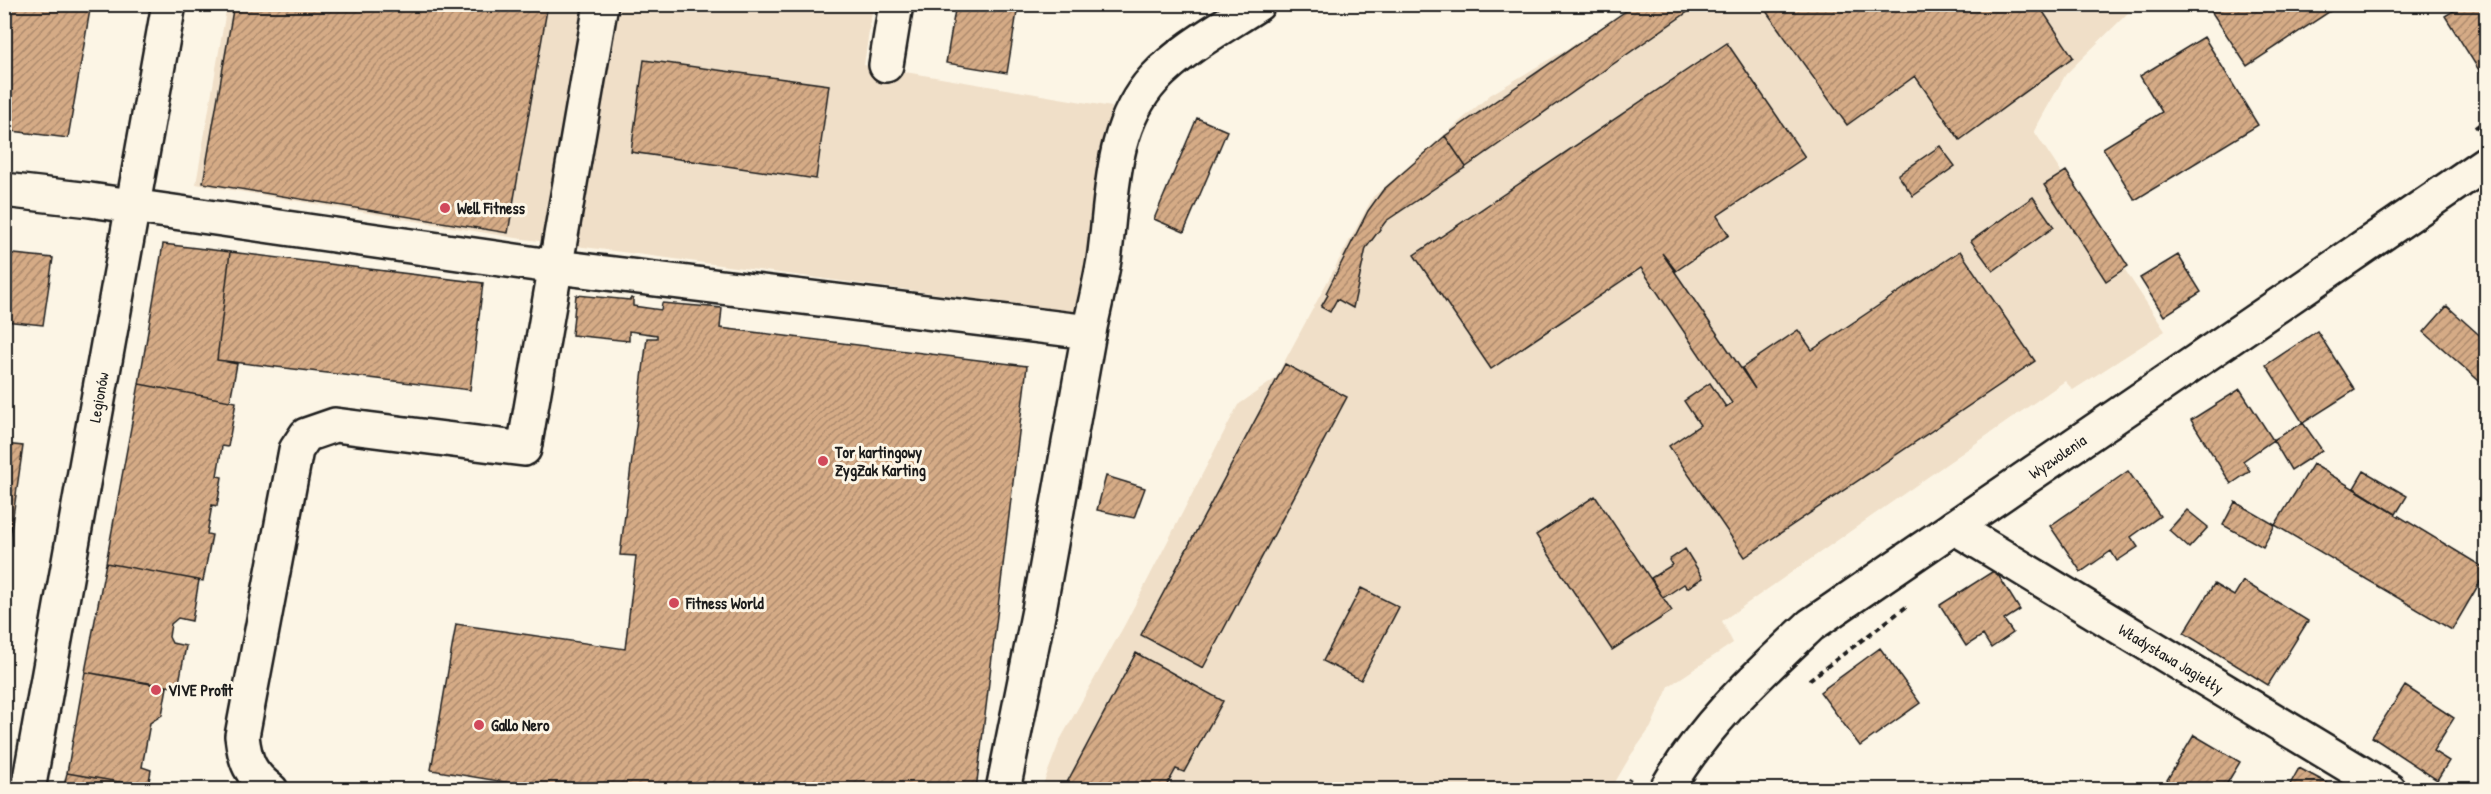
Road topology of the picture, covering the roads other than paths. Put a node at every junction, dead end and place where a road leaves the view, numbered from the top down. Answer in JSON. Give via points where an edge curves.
{"nodes":[{"id":1,"x":169,"y":4,"type":"edge"},
{"id":2,"x":601,"y":4,"type":"edge"},
{"id":3,"x":896,"y":4,"type":"edge"},
{"id":4,"x":1258,"y":4,"type":"edge"},
{"id":5,"x":886,"y":65,"type":"dead end"},
{"id":6,"x":2487,"y":163,"type":"edge"},
{"id":7,"x":4,"y":190,"type":"edge"},
{"id":8,"x":134,"y":207,"type":"junction"},
{"id":9,"x":557,"y":267,"type":"junction"},
{"id":10,"x":1089,"y":332,"type":"junction"},
{"id":11,"x":1954,"y":527,"type":"junction"},
{"id":12,"x":28,"y":789,"type":"edge"},
{"id":13,"x":271,"y":789,"type":"edge"},
{"id":14,"x":1003,"y":789,"type":"edge"},
{"id":15,"x":1666,"y":789,"type":"edge"},
{"id":16,"x":2389,"y":789,"type":"edge"}],
"edges":[{"from":1,"to":8,"type":"street","name":"Legionów"},
{"from":2,"to":9,"type":"street"},
{"from":3,"to":5,"type":"street"},
{"from":4,"to":10,"type":"street","via":[[1180,55],[1153,80],[1127,120],[1115,163],[1104,260]]},
{"from":6,"to":11,"type":"street","name":"Wyzwolenia"},
{"from":7,"to":8,"type":"street"},
{"from":8,"to":9,"type":"street"},
{"from":8,"to":12,"type":"street","name":"Legionów"},
{"from":9,"to":10,"type":"street"},
{"from":9,"to":13,"type":"street","via":[[524,449],[335,424],[306,435],[296,450],[242,736],[245,758],[256,778]]},
{"from":10,"to":14,"type":"street"},
{"from":11,"to":15,"type":"street","name":"Wyzwolenia","via":[[1811,625],[1742,690],[1684,758]]},
{"from":11,"to":16,"type":"street","name":"Władysława Jagiełły"}]}
